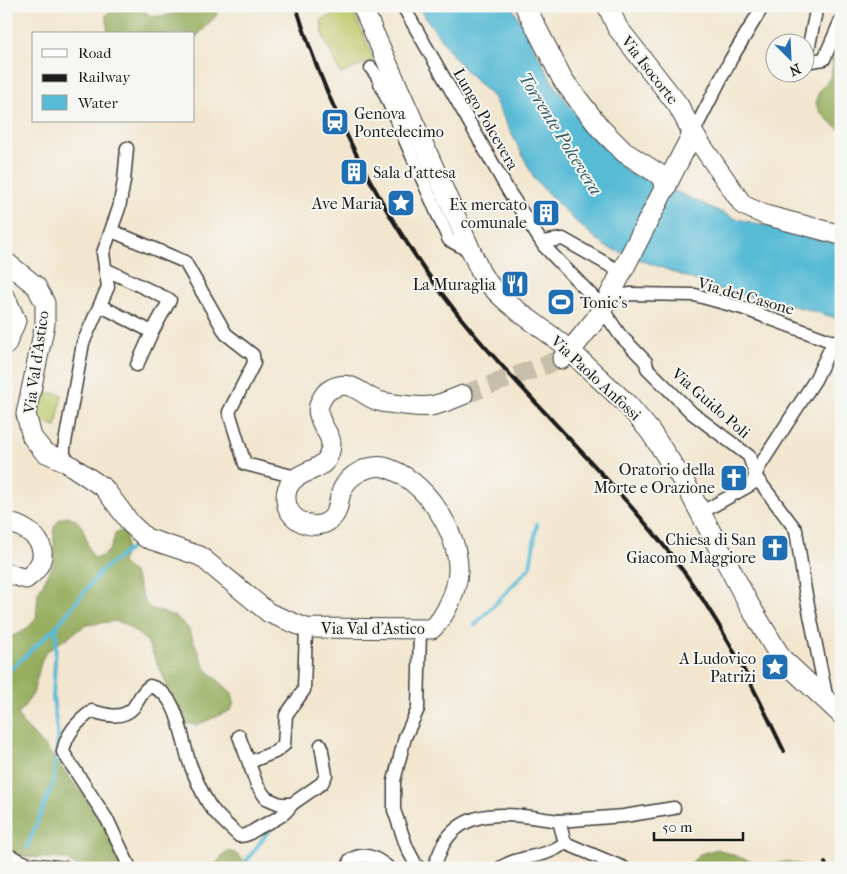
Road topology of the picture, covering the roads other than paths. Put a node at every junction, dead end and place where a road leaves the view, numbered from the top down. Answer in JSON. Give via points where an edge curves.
{"nodes":[{"id":1,"x":362,"y":6,"type":"edge"},
{"id":2,"x":403,"y":6,"type":"edge"},
{"id":3,"x":525,"y":6,"type":"edge"},
{"id":4,"x":608,"y":6,"type":"edge"},
{"id":5,"x":764,"y":6,"type":"edge"},
{"id":6,"x":817,"y":6,"type":"edge"},
{"id":7,"x":841,"y":20,"type":"edge"},
{"id":8,"x":371,"y":68,"type":"dead end"},
{"id":9,"x":693,"y":133,"type":"junction"},
{"id":10,"x":127,"y":148,"type":"dead end"},
{"id":11,"x":663,"y":181,"type":"junction"},
{"id":12,"x":112,"y":231,"type":"junction"},
{"id":13,"x":841,"y":235,"type":"edge"},
{"id":14,"x":543,"y":244,"type":"junction"},
{"id":15,"x":470,"y":251,"type":"junction"},
{"id":16,"x":6,"y":262,"type":"edge"},
{"id":17,"x":625,"y":264,"type":"junction"},
{"id":18,"x":105,"y":269,"type":"junction"},
{"id":19,"x":6,"y":298,"type":"edge"},
{"id":20,"x":100,"y":306,"type":"junction"},
{"id":21,"x":603,"y":308,"type":"junction"},
{"id":22,"x":152,"y":332,"type":"junction"},
{"id":23,"x":837,"y":343,"type":"edge"},
{"id":24,"x":6,"y":345,"type":"edge"},
{"id":25,"x":566,"y":355,"type":"junction"},
{"id":26,"x":137,"y":365,"type":"dead end"},
{"id":27,"x":464,"y":395,"type":"tunnel mouth"},
{"id":28,"x":64,"y":461,"type":"junction"},
{"id":29,"x":296,"y":477,"type":"junction"},
{"id":30,"x":756,"y":478,"type":"junction"},
{"id":31,"x":702,"y":512,"type":"junction"},
{"id":32,"x":6,"y":522,"type":"edge"},
{"id":33,"x":796,"y":530,"type":"junction"},
{"id":34,"x":808,"y":539,"type":"dead end"},
{"id":35,"x":6,"y":573,"type":"edge"},
{"id":36,"x":306,"y":628,"type":"junction"},
{"id":37,"x":428,"y":630,"type":"junction"},
{"id":38,"x":834,"y":708,"type":"edge"},
{"id":39,"x":239,"y":736,"type":"dead end"},
{"id":40,"x":321,"y":745,"type":"dead end"},
{"id":41,"x":250,"y":762,"type":"junction"},
{"id":42,"x":292,"y":804,"type":"junction"},
{"id":43,"x":674,"y":808,"type":"dead end"},
{"id":44,"x":558,"y":821,"type":"junction"},
{"id":45,"x":565,"y":843,"type":"junction"},
{"id":46,"x":441,"y":851,"type":"junction"},
{"id":47,"x":6,"y":854,"type":"edge"},
{"id":48,"x":66,"y":868,"type":"edge"},
{"id":49,"x":130,"y":868,"type":"edge"},
{"id":50,"x":349,"y":868,"type":"edge"},
{"id":51,"x":389,"y":868,"type":"edge"},
{"id":52,"x":420,"y":868,"type":"edge"},
{"id":53,"x":433,"y":868,"type":"edge"},
{"id":54,"x":441,"y":868,"type":"edge"},
{"id":55,"x":500,"y":868,"type":"edge"},
{"id":56,"x":624,"y":868,"type":"edge"}],
"edges":[{"from":1,"to":15,"type":"street","name":"Via Paolo Anfossi"},
{"from":2,"to":14,"type":"street","name":"Lungo Polcevera","via":[[509,192]]},
{"from":3,"to":11,"type":"main road","via":[[563,80],[600,128],[624,152]]},
{"from":4,"to":9,"type":"main road","name":"Via Isocorte","via":[[616,27],[678,105]]},
{"from":5,"to":9,"type":"street","via":[[731,59]]},
{"from":6,"to":7,"type":"street","via":[[807,55],[810,61],[824,59]]},
{"from":8,"to":15,"type":"street","via":[[449,240]]},
{"from":9,"to":11,"type":"main road","via":[[679,163]]},
{"from":9,"to":13,"type":"street","via":[[743,204],[765,215]]},
{"from":10,"to":12,"type":"street","via":[[124,181]]},
{"from":11,"to":17,"type":"main road"},
{"from":12,"to":18,"type":"street","via":[[104,253]]},
{"from":12,"to":29,"type":"street","via":[[185,262],[226,334],[253,355],[254,363],[229,412],[245,464]]},
{"from":14,"to":17,"type":"street","via":[[563,239]]},
{"from":14,"to":21,"type":"street","name":"Lungo Polcevera"},
{"from":15,"to":25,"type":"street","name":"Via Paolo Anfossi","via":[[489,285]]},
{"from":16,"to":28,"type":"street","name":"Via Val d'Astico","via":[[36,286],[45,303],[45,324],[26,414],[32,437],[44,452]]},
{"from":17,"to":21,"type":"main road"},
{"from":18,"to":20,"type":"street","via":[[108,287]]},
{"from":18,"to":22,"type":"street","via":[[170,300]]},
{"from":19,"to":24,"type":"street","via":[[16,321]]},
{"from":20,"to":22,"type":"street"},
{"from":20,"to":28,"type":"street","via":[[82,343]]},
{"from":21,"to":23,"type":"street","name":"Via del Casone","via":[[631,294],[695,295],[742,308]]},
{"from":21,"to":25,"type":"main road"},
{"from":21,"to":30,"type":"street","name":"Via Guido Poli","via":[[620,335],[646,362],[647,368],[692,413],[749,456]]},
{"from":22,"to":26,"type":"street"},
{"from":23,"to":30,"type":"street"},
{"from":25,"to":31,"type":"main road","name":"Via Paolo Anfossi","via":[[628,405],[650,431]]},
{"from":27,"to":29,"type":"street","via":[[431,406],[381,402],[368,397],[360,389],[346,385],[330,390],[321,400],[318,414],[331,437],[332,448],[326,461]]},
{"from":28,"to":36,"type":"street","name":"Via Val d'Astico","via":[[104,488],[146,538],[200,556],[269,613]]},
{"from":29,"to":37,"type":"street","name":"Via Val d'Astico","via":[[288,488],[286,501],[293,517],[305,524],[319,525],[330,520],[339,507],[342,489],[358,471],[385,468],[403,475],[431,501],[447,529],[458,573],[442,620]]},
{"from":30,"to":31,"type":"street","via":[[752,484]]},
{"from":30,"to":33,"type":"street","name":"Via Guido Poli"},
{"from":31,"to":38,"type":"main road","name":"Via Paolo Anfossi","via":[[772,646],[794,672]]},
{"from":32,"to":35,"type":"street","via":[[31,531],[42,549],[36,572],[26,579]]},
{"from":33,"to":34,"type":"street"},
{"from":33,"to":38,"type":"street","name":"Via Guido Poli","via":[[805,590]]},
{"from":36,"to":37,"type":"street","name":"Via Val d'Astico"},
{"from":36,"to":41,"type":"street","name":"Via Val d'Astico","via":[[304,690],[286,716],[284,745]]},
{"from":37,"to":52,"type":"street","via":[[418,709],[405,737],[394,781],[394,810],[407,848]]},
{"from":39,"to":41,"type":"street"},
{"from":40,"to":42,"type":"street","via":[[326,775],[322,783]]},
{"from":41,"to":42,"type":"street","via":[[257,785],[266,798],[280,804]]},
{"from":42,"to":49,"type":"street","via":[[277,820],[246,836],[239,836],[209,804],[190,764],[178,718],[167,697],[158,688],[150,686],[141,692],[133,708],[124,714],[108,716],[92,711],[78,721],[65,741],[63,752],[108,821]]},
{"from":43,"to":44,"type":"street","via":[[617,817]]},
{"from":44,"to":45,"type":"street"},
{"from":44,"to":46,"type":"street","via":[[482,816],[455,830]]},
{"from":45,"to":55,"type":"street","via":[[546,854],[509,862]]},
{"from":45,"to":56,"type":"street"},
{"from":46,"to":53,"type":"street"},
{"from":46,"to":54,"type":"street"},
{"from":47,"to":48,"type":"street","via":[[28,864]]},
{"from":50,"to":51,"type":"street","via":[[350,860],[364,855]]}]}
